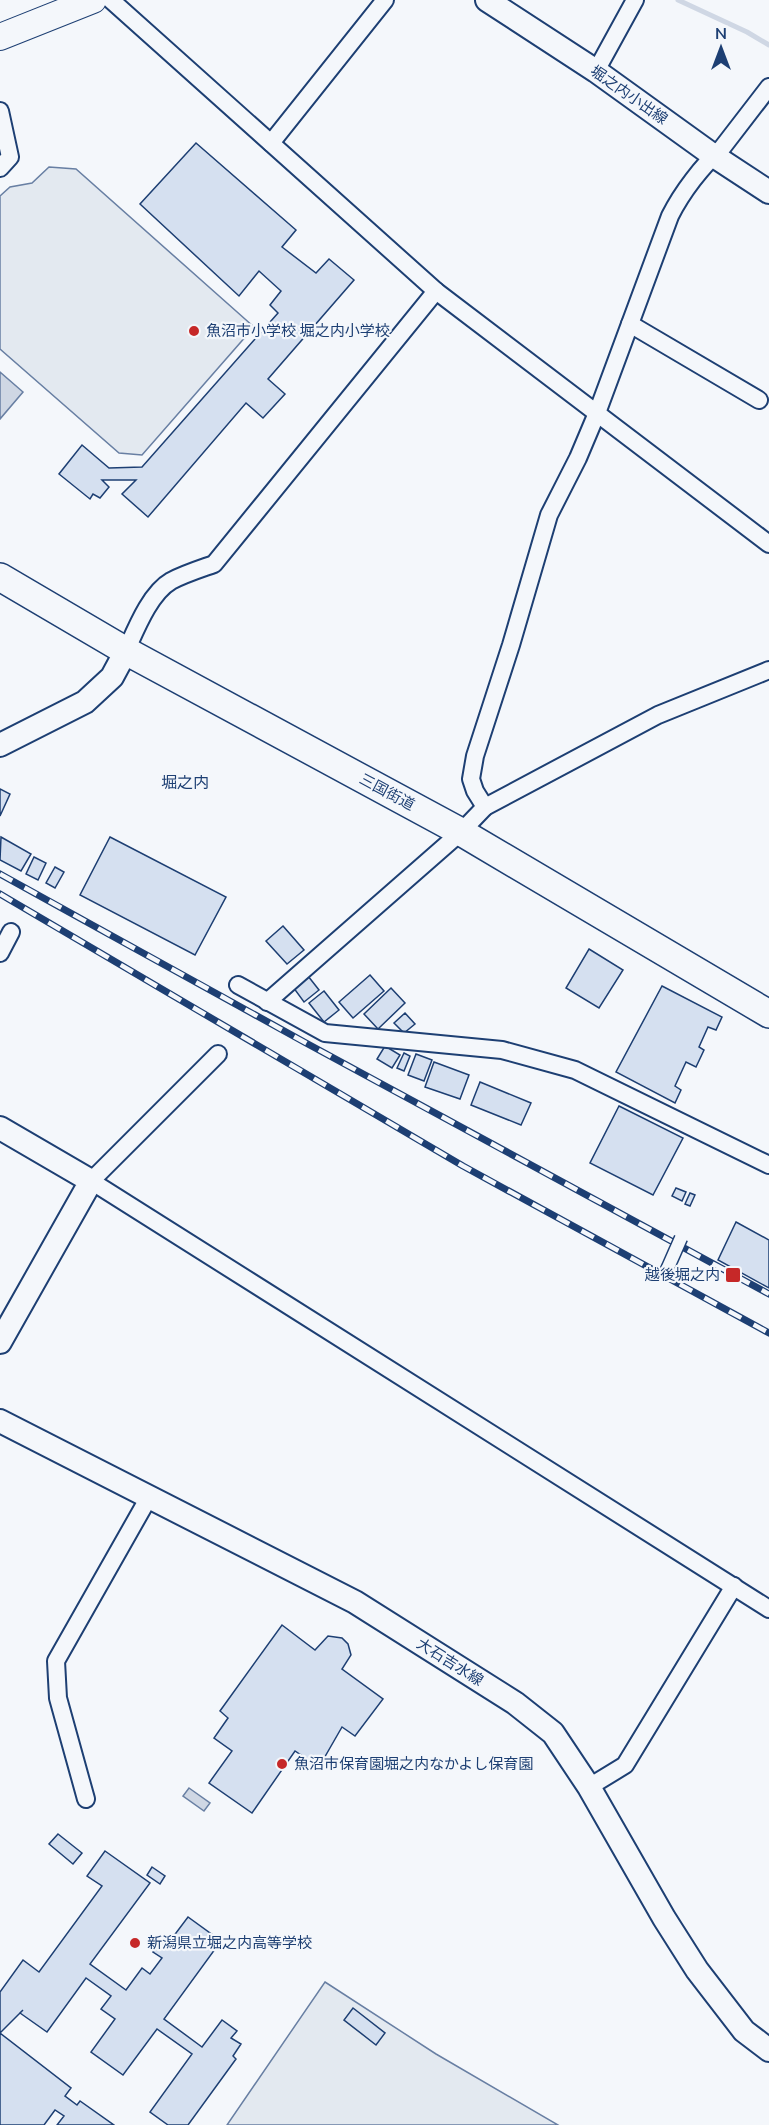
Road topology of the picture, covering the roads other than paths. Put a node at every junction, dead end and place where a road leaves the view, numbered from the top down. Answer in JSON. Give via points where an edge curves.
{"nodes":[{"id":1,"x":93,"y":0,"type":"edge"},
{"id":2,"x":111,"y":0,"type":"edge"},
{"id":3,"x":386,"y":0,"type":"edge"},
{"id":4,"x":487,"y":0,"type":"edge"},
{"id":5,"x":635,"y":0,"type":"edge"},
{"id":6,"x":0,"y":37,"type":"edge"},
{"id":7,"x":596,"y":71,"type":"junction"},
{"id":8,"x":769,"y":87,"type":"edge"},
{"id":9,"x":0,"y":111,"type":"edge"},
{"id":10,"x":271,"y":143,"type":"junction"},
{"id":11,"x":714,"y":156,"type":"junction"},
{"id":12,"x":0,"y":168,"type":"edge"},
{"id":13,"x":769,"y":192,"type":"edge"},
{"id":14,"x":436,"y":291,"type":"junction"},
{"id":15,"x":630,"y":324,"type":"junction"},
{"id":16,"x":759,"y":400,"type":"dead end"},
{"id":17,"x":597,"y":413,"type":"junction"},
{"id":18,"x":769,"y":544,"type":"edge"},
{"id":19,"x":0,"y":577,"type":"edge"},
{"id":20,"x":126,"y":651,"type":"junction"},
{"id":21,"x":769,"y":670,"type":"edge"},
{"id":22,"x":0,"y":746,"type":"edge"},
{"id":23,"x":485,"y":807,"type":"junction"},
{"id":24,"x":461,"y":832,"type":"junction"},
{"id":25,"x":11,"y":932,"type":"dead end"},
{"id":26,"x":0,"y":953,"type":"edge"},
{"id":27,"x":238,"y":985,"type":"dead end"},
{"id":28,"x":267,"y":1002,"type":"junction"},
{"id":29,"x":769,"y":1014,"type":"edge"},
{"id":30,"x":218,"y":1054,"type":"dead end"},
{"id":31,"x":0,"y":1128,"type":"edge"},
{"id":32,"x":769,"y":1165,"type":"edge"},
{"id":33,"x":91,"y":1181,"type":"junction"},
{"id":34,"x":681,"y":1238,"type":"dead end"},
{"id":35,"x":666,"y":1272,"type":"dead end"},
{"id":36,"x":0,"y":1342,"type":"edge"},
{"id":37,"x":0,"y":1421,"type":"edge"},
{"id":38,"x":149,"y":1497,"type":"junction"},
{"id":39,"x":734,"y":1586,"type":"junction"},
{"id":40,"x":769,"y":1609,"type":"edge"},
{"id":41,"x":589,"y":1787,"type":"junction"},
{"id":42,"x":86,"y":1799,"type":"dead end"},
{"id":43,"x":769,"y":2050,"type":"edge"}],
"edges":[{"from":1,"to":6,"type":"main road"},
{"from":2,"to":10,"type":"street"},
{"from":3,"to":10,"type":"street"},
{"from":4,"to":7,"type":"main road","name":"堀之内小出線"},
{"from":5,"to":7,"type":"street"},
{"from":7,"to":11,"type":"main road","name":"堀之内小出線"},
{"from":8,"to":11,"type":"street"},
{"from":9,"to":12,"type":"street","via":[[10,157]]},
{"from":10,"to":14,"type":"street"},
{"from":11,"to":13,"type":"main road","name":"堀之内小出線"},
{"from":11,"to":15,"type":"street","via":[[670,216]]},
{"from":14,"to":17,"type":"street"},
{"from":14,"to":20,"type":"street","via":[[214,564],[170,582],[157,593]]},
{"from":15,"to":16,"type":"street"},
{"from":15,"to":17,"type":"street"},
{"from":17,"to":18,"type":"street"},
{"from":17,"to":23,"type":"street","via":[[549,515],[476,756],[471,779]]},
{"from":19,"to":20,"type":"highway","name":"三国街道"},
{"from":20,"to":22,"type":"main road","via":[[112,677],[85,702]]},
{"from":20,"to":24,"type":"highway","name":"三国街道"},
{"from":21,"to":23,"type":"street","via":[[658,715]]},
{"from":23,"to":24,"type":"street"},
{"from":24,"to":28,"type":"street"},
{"from":24,"to":29,"type":"highway","name":"三国街道"},
{"from":25,"to":26,"type":"street"},
{"from":27,"to":28,"type":"street"},
{"from":28,"to":32,"type":"street","via":[[325,1033],[502,1050],[575,1070]]},
{"from":30,"to":33,"type":"street"},
{"from":31,"to":33,"type":"main road"},
{"from":33,"to":36,"type":"main road"},
{"from":33,"to":39,"type":"street"},
{"from":34,"to":35,"type":"street","bridge":true},
{"from":37,"to":38,"type":"main road","name":"大石吉水線"},
{"from":38,"to":41,"type":"main road","name":"大石吉水線","via":[[355,1602],[515,1703],[553,1733]]},
{"from":38,"to":42,"type":"street","via":[[57,1661],[58,1698]]},
{"from":39,"to":40,"type":"street"},
{"from":39,"to":41,"type":"street","via":[[625,1765]]},
{"from":41,"to":43,"type":"main road","name":"大石吉水線","via":[[697,1970],[744,2031]]}]}
